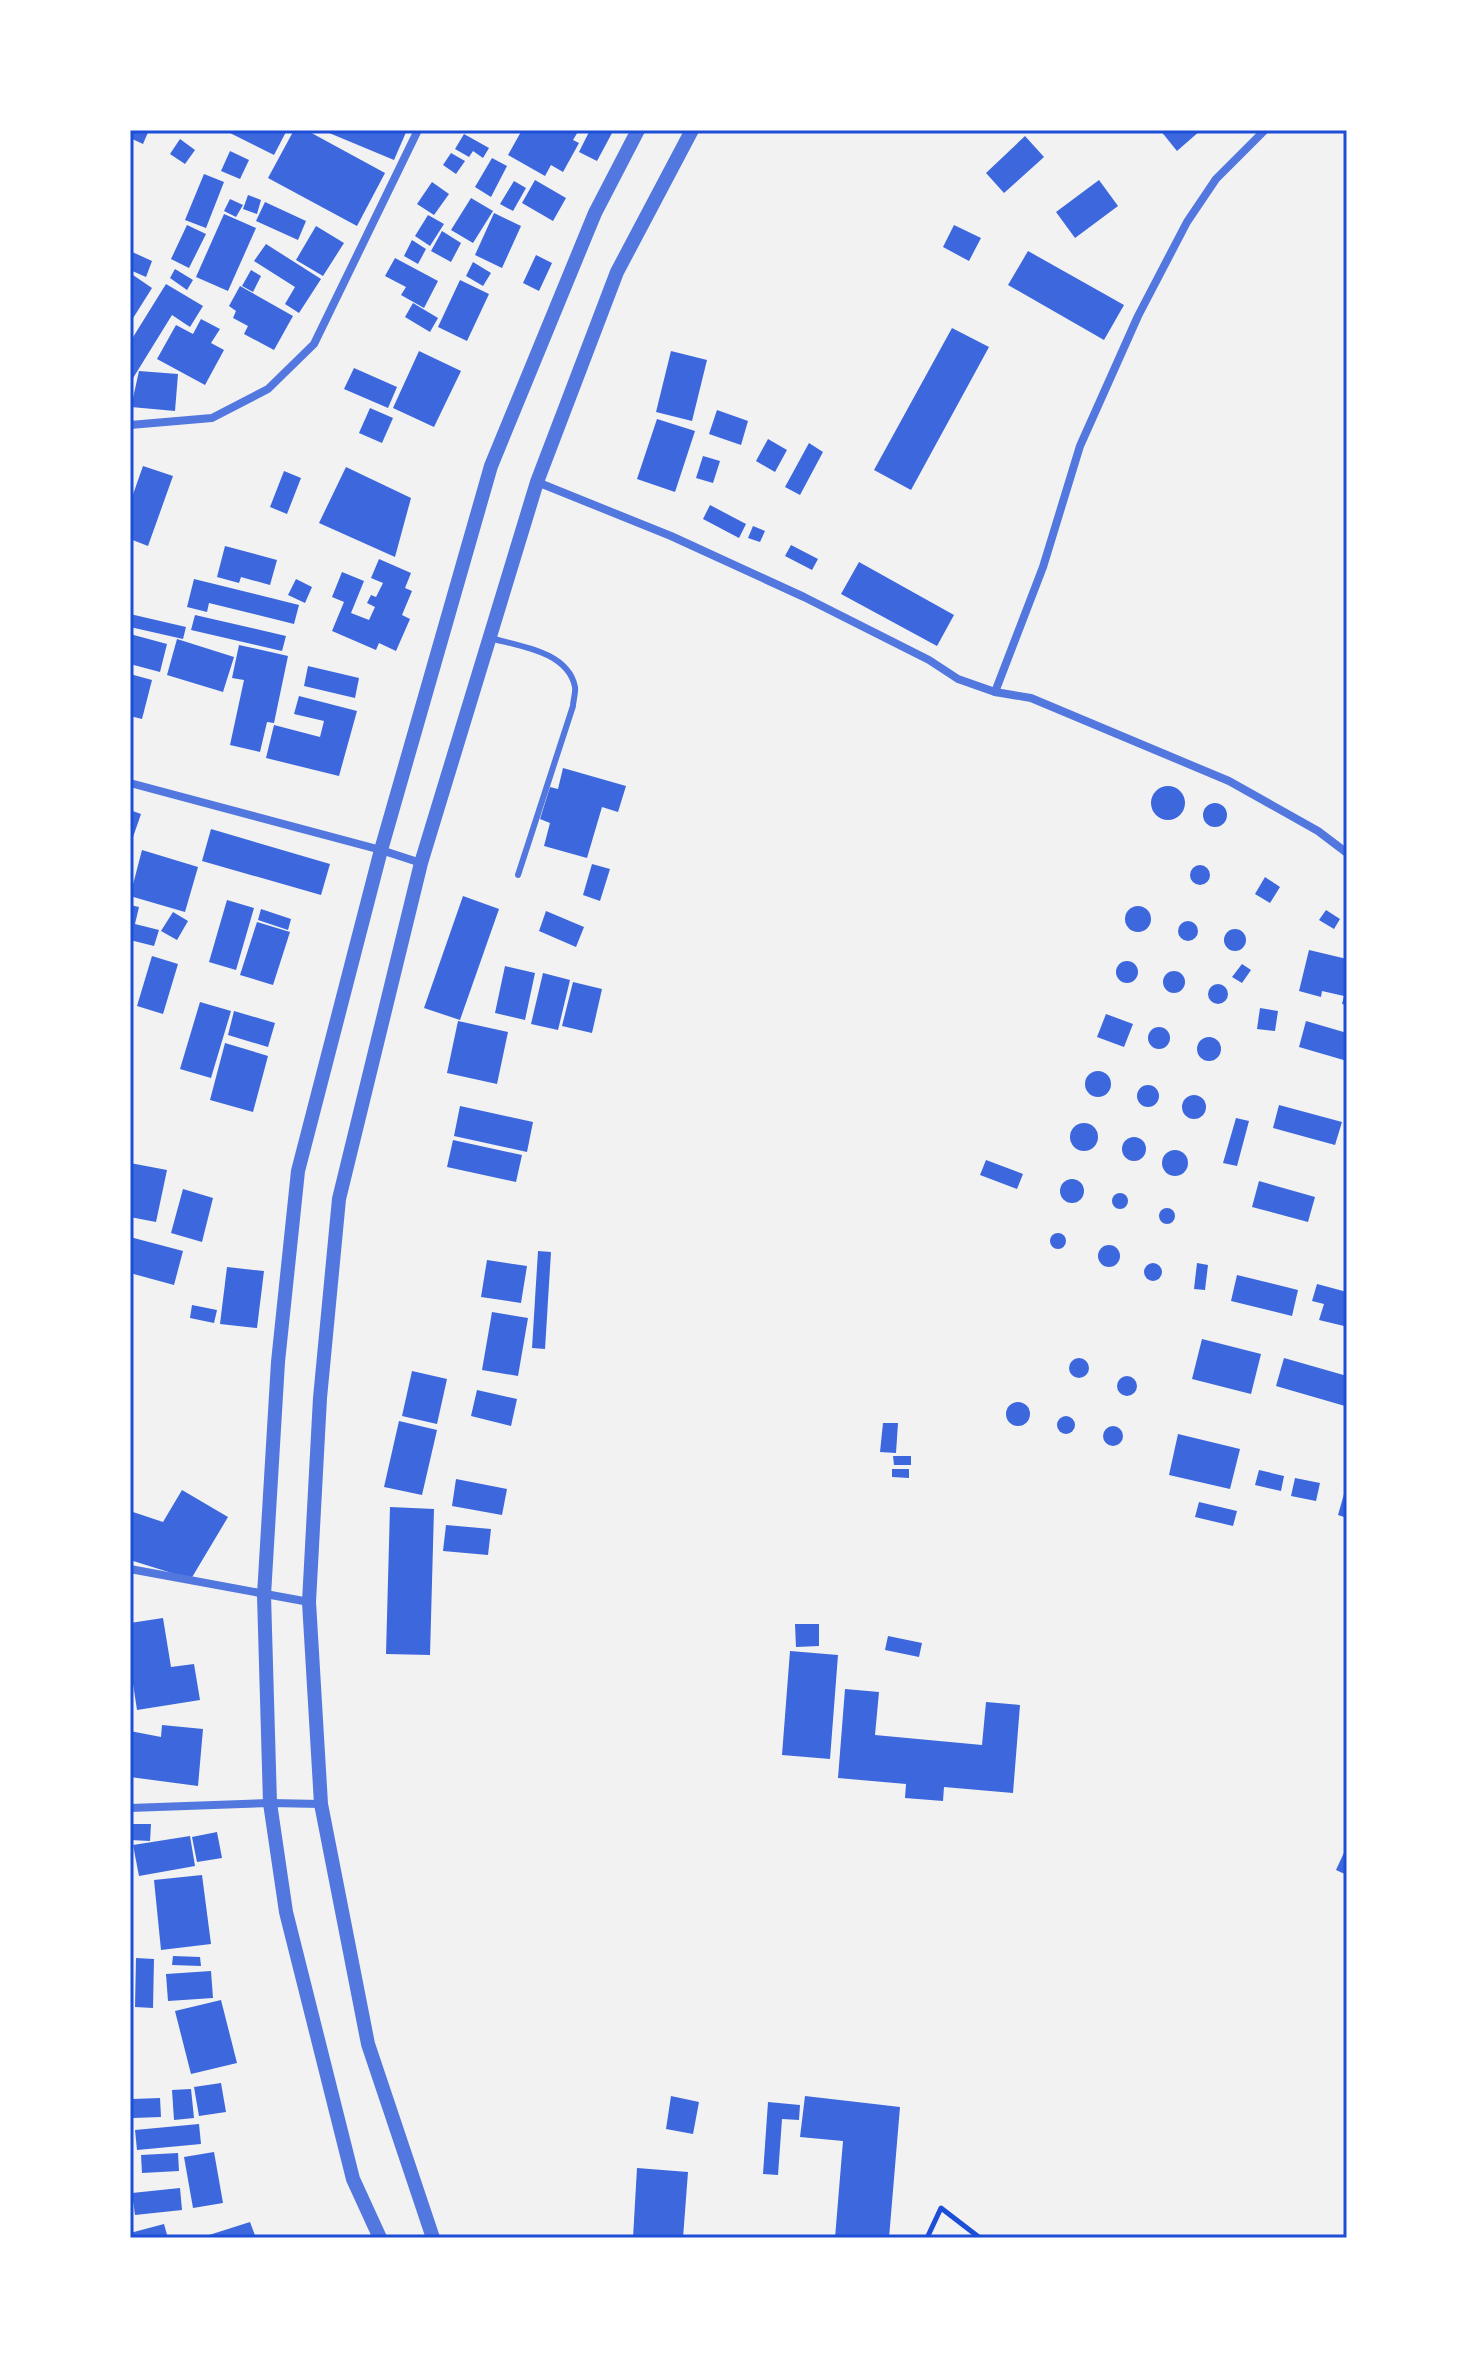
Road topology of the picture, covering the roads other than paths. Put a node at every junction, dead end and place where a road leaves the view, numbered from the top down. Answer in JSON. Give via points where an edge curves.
{"nodes":[{"id":1,"x":418,"y":130,"type":"edge"},
{"id":2,"x":638,"y":130,"type":"edge"},
{"id":3,"x":692,"y":130,"type":"edge"},
{"id":4,"x":1265,"y":130,"type":"edge"},
{"id":5,"x":130,"y":425,"type":"edge"},
{"id":6,"x":537,"y":482,"type":"junction"},
{"id":7,"x":490,"y":638,"type":"junction"},
{"id":8,"x":995,"y":692,"type":"junction"},
{"id":9,"x":130,"y":783,"type":"edge"},
{"id":10,"x":381,"y":850,"type":"junction"},
{"id":11,"x":1347,"y":853,"type":"edge"},
{"id":12,"x":421,"y":863,"type":"junction"},
{"id":13,"x":518,"y":875,"type":"dead end"},
{"id":14,"x":130,"y":1569,"type":"edge"},
{"id":15,"x":264,"y":1595,"type":"junction"},
{"id":16,"x":309,"y":1602,"type":"junction"},
{"id":17,"x":270,"y":1803,"type":"junction"},
{"id":18,"x":321,"y":1804,"type":"junction"},
{"id":19,"x":130,"y":1808,"type":"edge"},
{"id":20,"x":380,"y":2238,"type":"edge"},
{"id":21,"x":433,"y":2238,"type":"edge"}],
"edges":[{"from":1,"to":5,"type":"street","via":[[314,344],[268,389],[212,418]]},
{"from":2,"to":10,"type":"street","via":[[595,213],[491,466]]},
{"from":3,"to":6,"type":"street","via":[[617,272]]},
{"from":4,"to":8,"type":"street","via":[[1216,179],[1138,316],[1080,446],[1043,567]]},
{"from":6,"to":7,"type":"street"},
{"from":6,"to":8,"type":"street","via":[[671,536],[804,597],[958,679]]},
{"from":7,"to":12,"type":"street"},
{"from":7,"to":13,"type":"lane","via":[[547,654],[565,668],[575,687]]},
{"from":8,"to":11,"type":"street","via":[[1031,698],[1229,781]]},
{"from":9,"to":10,"type":"street"},
{"from":10,"to":12,"type":"street"},
{"from":10,"to":15,"type":"street","via":[[298,1171],[278,1362]]},
{"from":12,"to":16,"type":"street","via":[[339,1199],[320,1398]]},
{"from":14,"to":15,"type":"street"},
{"from":15,"to":16,"type":"street"},
{"from":15,"to":17,"type":"street"},
{"from":16,"to":18,"type":"street"},
{"from":17,"to":18,"type":"street"},
{"from":17,"to":19,"type":"street"},
{"from":17,"to":20,"type":"street","via":[[286,1912],[349,2164]]},
{"from":18,"to":21,"type":"street","via":[[368,2044]]}]}
